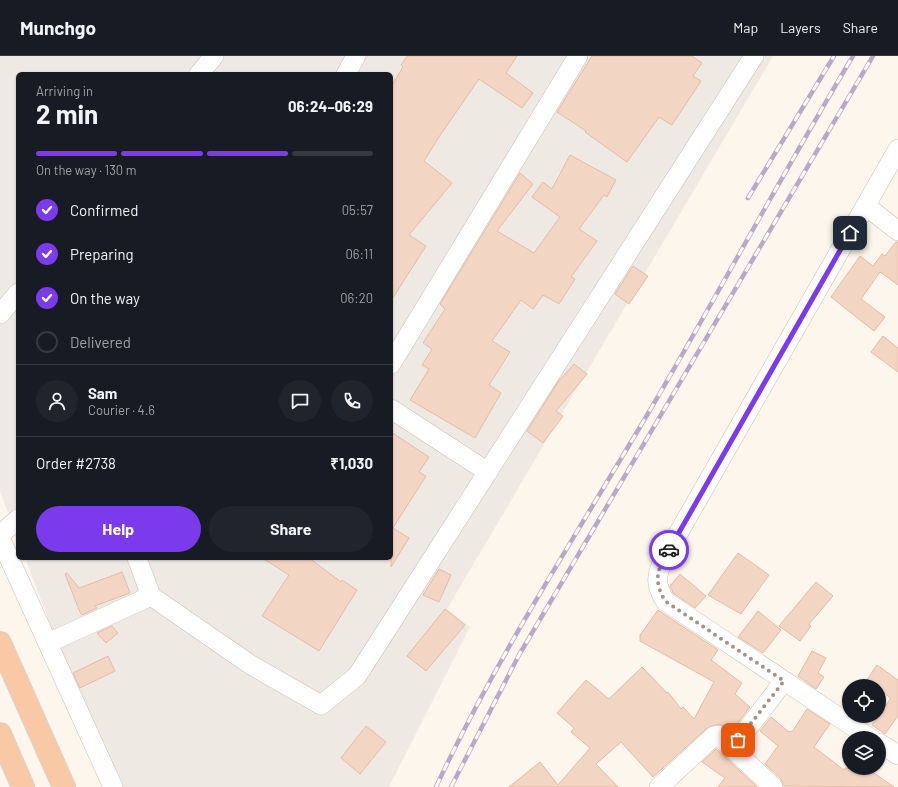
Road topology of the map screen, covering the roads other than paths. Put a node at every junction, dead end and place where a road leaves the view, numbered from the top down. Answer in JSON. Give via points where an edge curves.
{"nodes":[{"id":1,"x":214,"y":56,"type":"edge"},
{"id":2,"x":356,"y":56,"type":"edge"},
{"id":3,"x":578,"y":56,"type":"edge"},
{"id":4,"x":754,"y":56,"type":"edge"},
{"id":5,"x":201,"y":72,"type":"edge"},
{"id":6,"x":347,"y":72,"type":"edge"},
{"id":7,"x":898,"y":149,"type":"edge"},
{"id":8,"x":866,"y":206,"type":"junction"},
{"id":9,"x":898,"y":231,"type":"edge"},
{"id":10,"x":16,"y":295,"type":"edge"},
{"id":11,"x":0,"y":314,"type":"edge"},
{"id":12,"x":393,"y":361,"type":"edge"},
{"id":13,"x":393,"y":411,"type":"edge"},
{"id":14,"x":488,"y":472,"type":"junction"},
{"id":15,"x":16,"y":521,"type":"edge"},
{"id":16,"x":0,"y":537,"type":"edge"},
{"id":17,"x":138,"y":560,"type":"edge"},
{"id":18,"x":151,"y":596,"type":"junction"},
{"id":19,"x":0,"y":643,"type":"edge"},
{"id":20,"x":48,"y":643,"type":"junction"},
{"id":21,"x":784,"y":681,"type":"junction"},
{"id":22,"x":859,"y":731,"type":"edge"},
{"id":23,"x":0,"y":734,"type":"edge"},
{"id":24,"x":886,"y":747,"type":"edge"},
{"id":25,"x":732,"y":749,"type":"junction"},
{"id":26,"x":898,"y":755,"type":"edge"},
{"id":27,"x":768,"y":785,"type":"edge"},
{"id":28,"x":23,"y":787,"type":"edge"},
{"id":29,"x":64,"y":787,"type":"edge"},
{"id":30,"x":113,"y":787,"type":"edge"},
{"id":31,"x":659,"y":787,"type":"edge"}],
"edges":[{"from":1,"to":5,"type":"street"},
{"from":2,"to":6,"type":"street"},
{"from":3,"to":12,"type":"street"},
{"from":4,"to":14,"type":"street"},
{"from":7,"to":8,"type":"street"},
{"from":8,"to":9,"type":"street"},
{"from":8,"to":21,"type":"street","via":[[667,553],[658,573],[658,588],[665,601]]},
{"from":10,"to":11,"type":"street"},
{"from":13,"to":14,"type":"street"},
{"from":14,"to":18,"type":"street","via":[[357,676],[321,705],[251,665]]},
{"from":15,"to":16,"type":"street"},
{"from":16,"to":20,"type":"street"},
{"from":17,"to":18,"type":"street"},
{"from":18,"to":20,"type":"street"},
{"from":19,"to":29,"type":"highway"},
{"from":20,"to":30,"type":"street"},
{"from":21,"to":22,"type":"street"},
{"from":21,"to":25,"type":"street"},
{"from":23,"to":28,"type":"highway"},
{"from":24,"to":26,"type":"street"},
{"from":25,"to":27,"type":"street"},
{"from":25,"to":31,"type":"street","via":[[718,735],[714,736]]}]}
